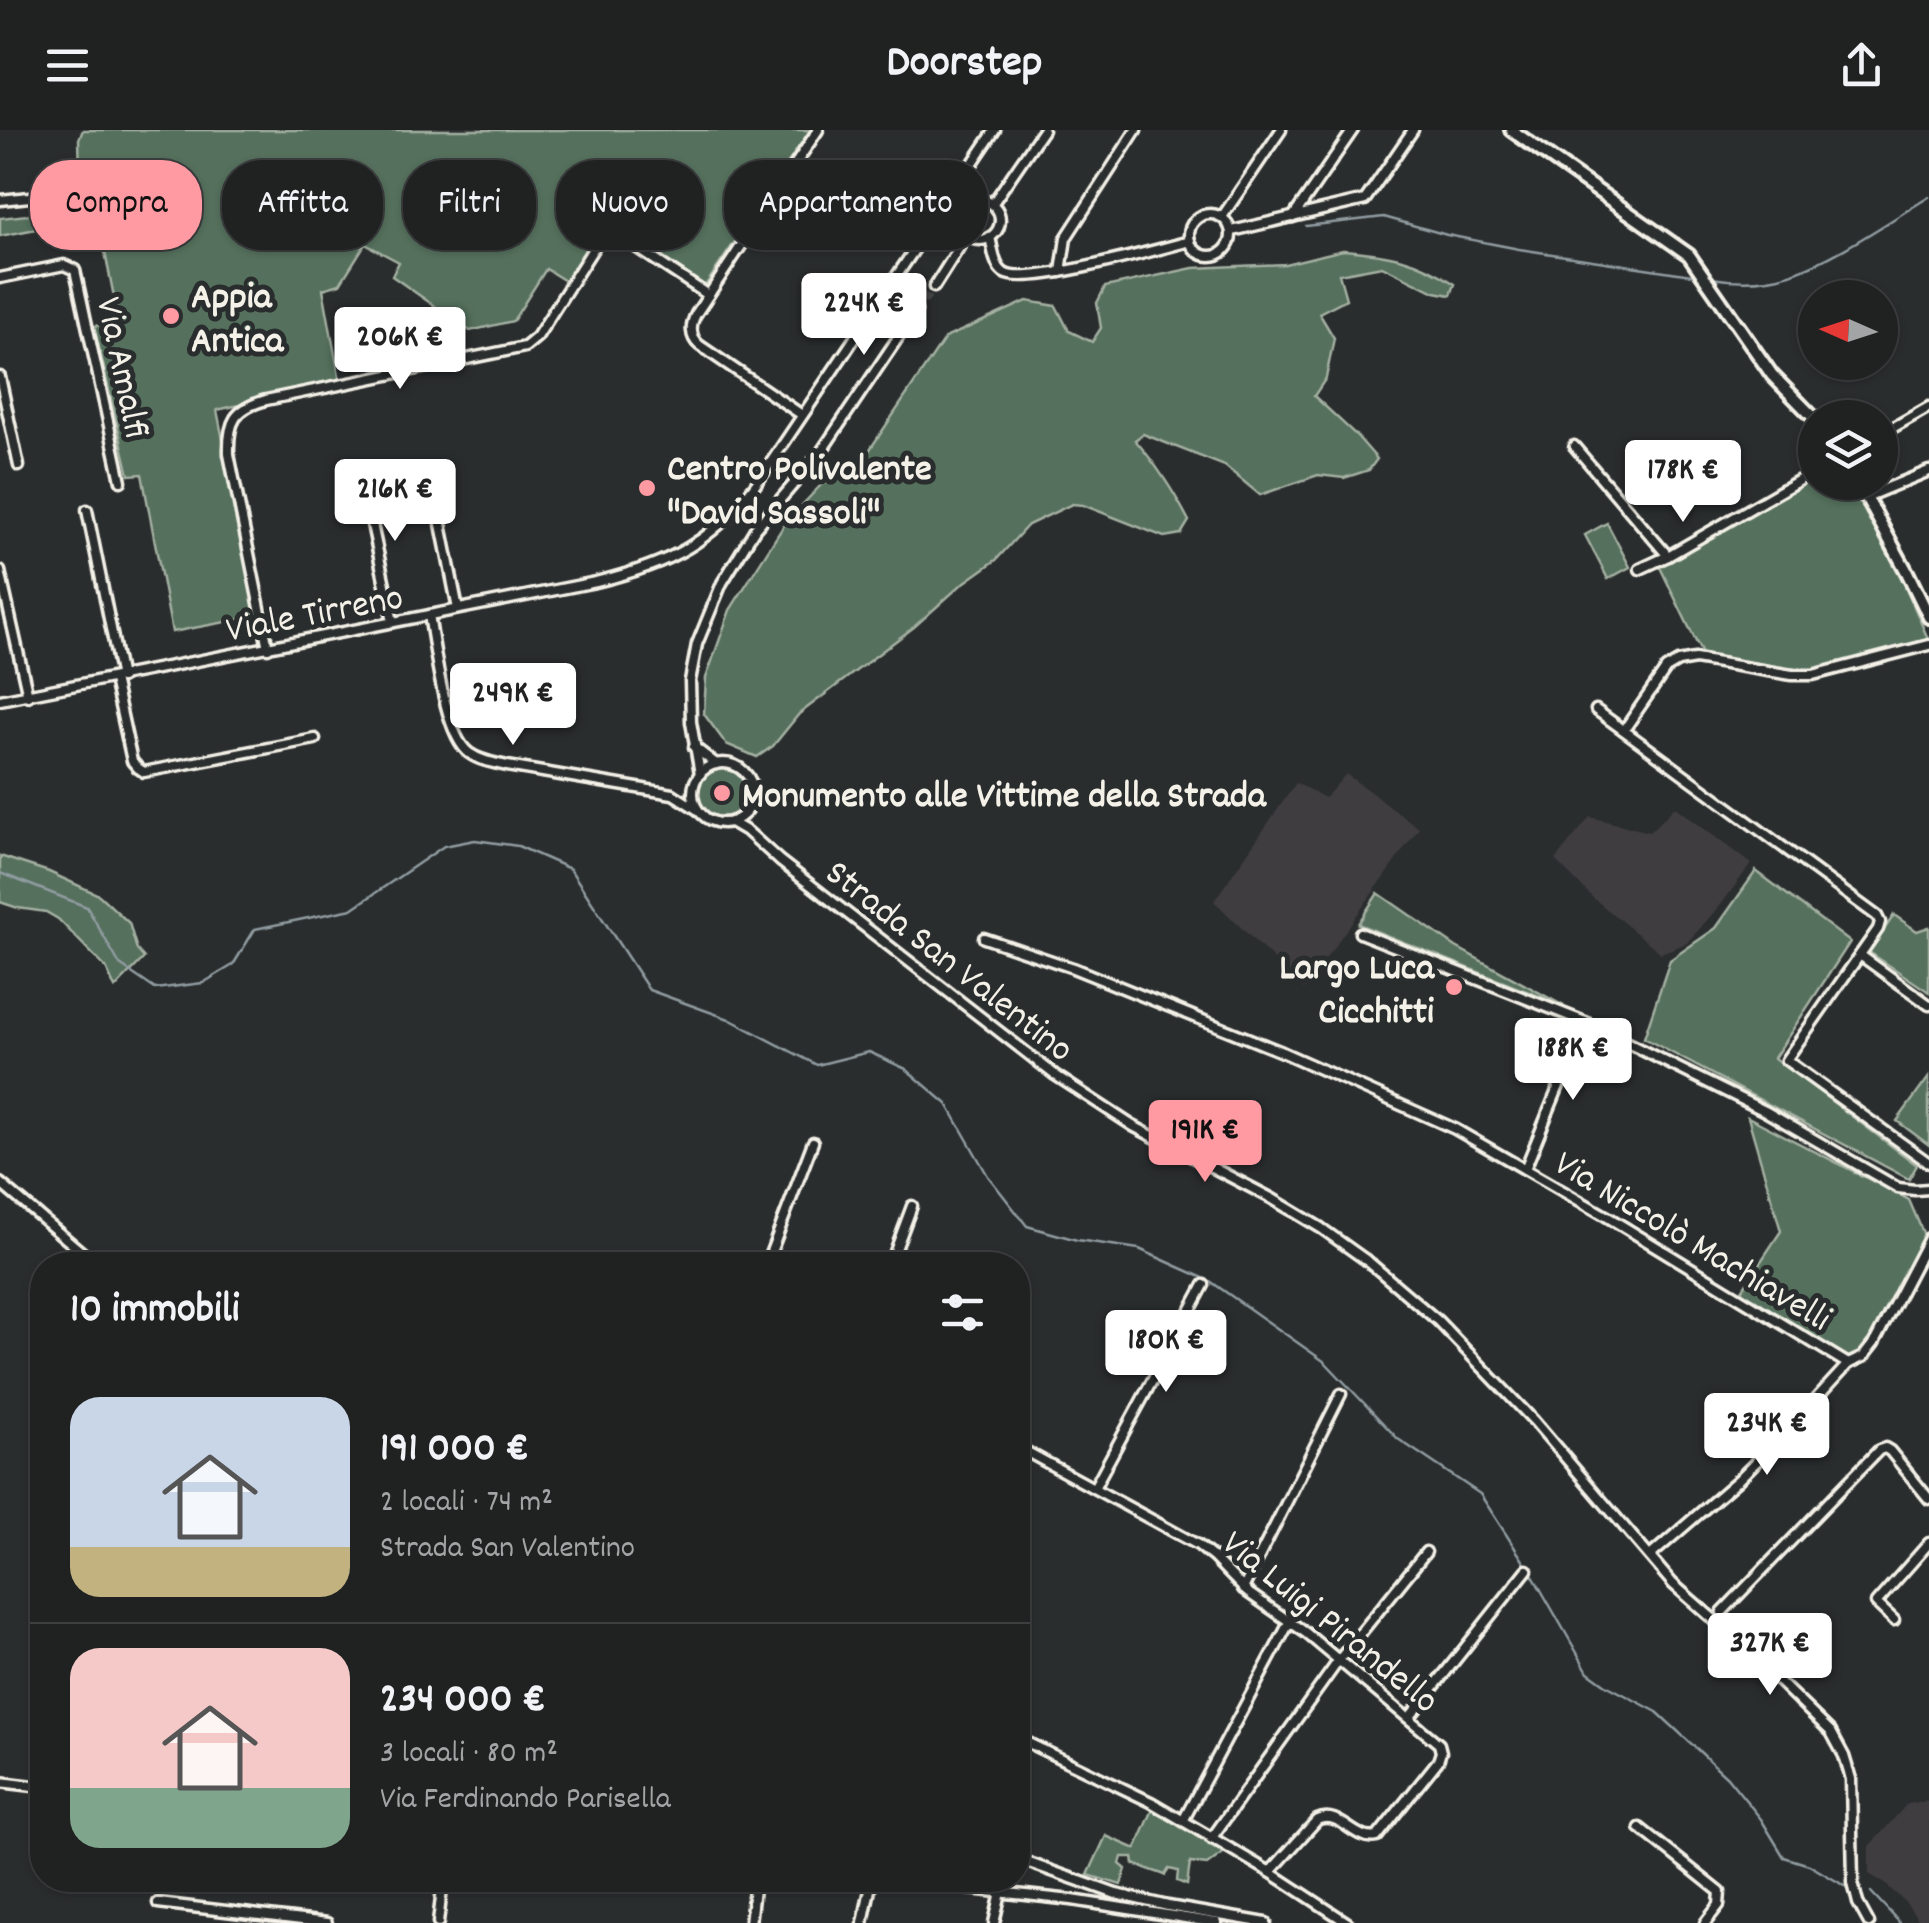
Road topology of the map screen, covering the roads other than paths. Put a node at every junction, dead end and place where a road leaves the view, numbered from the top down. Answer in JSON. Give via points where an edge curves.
{"nodes":[{"id":1,"x":818,"y":130,"type":"edge"},
{"id":2,"x":995,"y":130,"type":"edge"},
{"id":3,"x":1043,"y":130,"type":"edge"},
{"id":4,"x":1136,"y":130,"type":"edge"},
{"id":5,"x":1280,"y":130,"type":"edge"},
{"id":6,"x":1354,"y":130,"type":"edge"},
{"id":7,"x":1413,"y":130,"type":"edge"},
{"id":8,"x":1511,"y":130,"type":"edge"},
{"id":9,"x":30,"y":197,"type":"edge"},
{"id":10,"x":0,"y":200,"type":"edge"},
{"id":11,"x":988,"y":201,"type":"edge"},
{"id":12,"x":993,"y":203,"type":"junction"},
{"id":13,"x":1222,"y":217,"type":"junction"},
{"id":14,"x":1293,"y":217,"type":"junction"},
{"id":15,"x":1232,"y":231,"type":"junction"},
{"id":16,"x":990,"y":238,"type":"joint"},
{"id":17,"x":1190,"y":241,"type":"junction"},
{"id":18,"x":957,"y":250,"type":"edge"},
{"id":19,"x":1061,"y":272,"type":"junction"},
{"id":20,"x":0,"y":278,"type":"edge"},
{"id":21,"x":934,"y":287,"type":"tunnel mouth"},
{"id":22,"x":708,"y":295,"type":"junction"},
{"id":23,"x":916,"y":312,"type":"tunnel mouth"},
{"id":24,"x":0,"y":377,"type":"edge"},
{"id":25,"x":1798,"y":402,"type":"edge"},
{"id":26,"x":1929,"y":407,"type":"edge"},
{"id":27,"x":802,"y":414,"type":"junction"},
{"id":28,"x":1898,"y":425,"type":"edge"},
{"id":29,"x":1574,"y":446,"type":"dead end"},
{"id":30,"x":19,"y":466,"type":"dead end"},
{"id":31,"x":1929,"y":471,"type":"edge"},
{"id":32,"x":361,"y":473,"type":"dead end"},
{"id":33,"x":121,"y":481,"type":"dead end"},
{"id":34,"x":1798,"y":481,"type":"edge"},
{"id":35,"x":1898,"y":484,"type":"edge"},
{"id":36,"x":436,"y":494,"type":"dead end"},
{"id":37,"x":1868,"y":500,"type":"edge"},
{"id":38,"x":87,"y":510,"type":"dead end"},
{"id":39,"x":1668,"y":556,"type":"junction"},
{"id":40,"x":1640,"y":569,"type":"dead end"},
{"id":41,"x":0,"y":571,"type":"edge"},
{"id":42,"x":2,"y":592,"type":"edge"},
{"id":43,"x":458,"y":609,"type":"junction"},
{"id":44,"x":1928,"y":612,"type":"edge"},
{"id":45,"x":429,"y":615,"type":"junction"},
{"id":46,"x":394,"y":622,"type":"junction"},
{"id":47,"x":1929,"y":645,"type":"edge"},
{"id":48,"x":268,"y":648,"type":"junction"},
{"id":49,"x":117,"y":678,"type":"junction"},
{"id":50,"x":28,"y":696,"type":"junction"},
{"id":51,"x":0,"y":700,"type":"edge"},
{"id":52,"x":1596,"y":710,"type":"dead end"},
{"id":53,"x":1624,"y":730,"type":"junction"},
{"id":54,"x":316,"y":739,"type":"dead end"},
{"id":55,"x":694,"y":748,"type":"junction"},
{"id":56,"x":716,"y":764,"type":"junction"},
{"id":57,"x":700,"y":774,"type":"junction"},
{"id":58,"x":694,"y":787,"type":"junction"},
{"id":59,"x":673,"y":794,"type":"junction"},
{"id":60,"x":698,"y":810,"type":"junction"},
{"id":61,"x":746,"y":812,"type":"junction"},
{"id":62,"x":731,"y":822,"type":"junction"},
{"id":63,"x":748,"y":832,"type":"junction"},
{"id":64,"x":1360,"y":933,"type":"dead end"},
{"id":65,"x":984,"y":938,"type":"dead end"},
{"id":66,"x":1860,"y":955,"type":"junction"},
{"id":67,"x":1929,"y":1004,"type":"edge"},
{"id":68,"x":1586,"y":1022,"type":"junction"},
{"id":69,"x":813,"y":1142,"type":"dead end"},
{"id":70,"x":1929,"y":1162,"type":"edge"},
{"id":71,"x":1525,"y":1169,"type":"junction"},
{"id":72,"x":0,"y":1184,"type":"edge"},
{"id":73,"x":1929,"y":1189,"type":"edge"},
{"id":74,"x":912,"y":1206,"type":"dead end"},
{"id":75,"x":1929,"y":1238,"type":"edge"},
{"id":76,"x":81,"y":1252,"type":"edge"},
{"id":77,"x":771,"y":1252,"type":"edge"},
{"id":78,"x":895,"y":1252,"type":"edge"},
{"id":79,"x":1204,"y":1285,"type":"dead end"},
{"id":80,"x":1848,"y":1364,"type":"junction"},
{"id":81,"x":1341,"y":1394,"type":"dead end"},
{"id":82,"x":1030,"y":1453,"type":"edge"},
{"id":83,"x":1094,"y":1488,"type":"junction"},
{"id":84,"x":1929,"y":1499,"type":"edge"},
{"id":85,"x":1929,"y":1543,"type":"edge"},
{"id":86,"x":1426,"y":1552,"type":"dead end"},
{"id":87,"x":1650,"y":1556,"type":"junction"},
{"id":88,"x":1527,"y":1570,"type":"dead end"},
{"id":89,"x":1242,"y":1589,"type":"junction"},
{"id":90,"x":1722,"y":1612,"type":"dead end"},
{"id":91,"x":1894,"y":1620,"type":"dead end"},
{"id":92,"x":1290,"y":1622,"type":"junction"},
{"id":93,"x":1339,"y":1660,"type":"junction"},
{"id":94,"x":1408,"y":1718,"type":"junction"},
{"id":95,"x":1030,"y":1744,"type":"edge"},
{"id":96,"x":0,"y":1782,"type":"edge"},
{"id":97,"x":30,"y":1786,"type":"edge"},
{"id":98,"x":1183,"y":1821,"type":"junction"},
{"id":99,"x":1640,"y":1828,"type":"dead end"},
{"id":100,"x":1211,"y":1839,"type":"junction"},
{"id":101,"x":1030,"y":1863,"type":"edge"},
{"id":102,"x":1270,"y":1872,"type":"junction"},
{"id":103,"x":442,"y":1892,"type":"edge"},
{"id":104,"x":753,"y":1892,"type":"edge"},
{"id":105,"x":870,"y":1892,"type":"edge"},
{"id":106,"x":1001,"y":1892,"type":"joint"},
{"id":107,"x":158,"y":1903,"type":"dead end"},
{"id":108,"x":1129,"y":1909,"type":"junction"},
{"id":109,"x":327,"y":1923,"type":"edge"},
{"id":110,"x":438,"y":1923,"type":"edge"},
{"id":111,"x":750,"y":1923,"type":"edge"},
{"id":112,"x":864,"y":1923,"type":"edge"},
{"id":113,"x":994,"y":1923,"type":"edge"},
{"id":114,"x":1126,"y":1923,"type":"edge"},
{"id":115,"x":1213,"y":1923,"type":"edge"},
{"id":116,"x":1266,"y":1923,"type":"edge"},
{"id":117,"x":1348,"y":1923,"type":"edge"},
{"id":118,"x":1705,"y":1923,"type":"edge"},
{"id":119,"x":1869,"y":1923,"type":"edge"}],
"edges":[{"from":1,"to":22,"type":"street"},
{"from":2,"to":27,"type":"street","name":"Viale Tirreno"},
{"from":3,"to":12,"type":"street"},
{"from":4,"to":19,"type":"street","via":[[1066,238]]},
{"from":5,"to":13,"type":"street"},
{"from":6,"to":14,"type":"street"},
{"from":7,"to":14,"type":"street","via":[[1365,200]]},
{"from":8,"to":25,"type":"street","via":[[1689,255]]},
{"from":9,"to":10,"type":"street"},
{"from":11,"to":12,"type":"street"},
{"from":12,"to":16,"type":"street","via":[[1000,220]]},
{"from":13,"to":15,"type":"street"},
{"from":13,"to":17,"type":"street","via":[[1200,216]]},
{"from":14,"to":15,"type":"street"},
{"from":15,"to":17,"type":"street","via":[[1227,249],[1216,256],[1198,253]]},
{"from":16,"to":19,"type":"street","via":[[1006,274]]},
{"from":17,"to":19,"type":"street"},
{"from":18,"to":21,"type":"street"},
{"from":20,"to":33,"type":"street","name":"Via Amalfi","via":[[72,266]]},
{"from":22,"to":27,"type":"street","via":[[692,321],[696,342]]},
{"from":22,"to":48,"type":"street","via":[[608,234],[525,347],[241,410],[231,426],[229,454]]},
{"from":23,"to":55,"type":"street","via":[[722,583],[692,664]]},
{"from":24,"to":30,"type":"street"},
{"from":26,"to":28,"type":"street"},
{"from":27,"to":43,"type":"street","name":"Viale Tirreno","via":[[740,504],[692,547],[616,577]]},
{"from":29,"to":39,"type":"street"},
{"from":31,"to":35,"type":"street"},
{"from":32,"to":46,"type":"street"},
{"from":34,"to":39,"type":"street"},
{"from":36,"to":43,"type":"street"},
{"from":37,"to":44,"type":"street"},
{"from":38,"to":49,"type":"street"},
{"from":39,"to":40,"type":"street"},
{"from":41,"to":42,"type":"street"},
{"from":42,"to":50,"type":"street"},
{"from":43,"to":45,"type":"street","name":"Viale Tirreno"},
{"from":45,"to":46,"type":"street","name":"Viale Tirreno"},
{"from":45,"to":59,"type":"street","via":[[452,726],[468,752],[507,766]]},
{"from":46,"to":48,"type":"street","name":"Viale Tirreno"},
{"from":47,"to":53,"type":"street","via":[[1813,675],[1678,662]]},
{"from":48,"to":49,"type":"street","name":"Viale Tirreno"},
{"from":49,"to":50,"type":"street","name":"Viale Tirreno"},
{"from":49,"to":54,"type":"street","via":[[132,761],[144,772]]},
{"from":50,"to":51,"type":"street","name":"Viale Tirreno"},
{"from":52,"to":53,"type":"street"},
{"from":53,"to":66,"type":"street","via":[[1876,914],[1879,926]]},
{"from":55,"to":56,"type":"street"},
{"from":55,"to":57,"type":"street"},
{"from":56,"to":57,"type":"street"},
{"from":56,"to":61,"type":"street","via":[[734,765],[748,777],[753,795]]},
{"from":57,"to":58,"type":"street"},
{"from":58,"to":59,"type":"street"},
{"from":58,"to":60,"type":"street"},
{"from":59,"to":60,"type":"street"},
{"from":60,"to":62,"type":"street","via":[[714,822]]},
{"from":61,"to":62,"type":"street"},
{"from":61,"to":63,"type":"street"},
{"from":62,"to":63,"type":"street","name":"Strada San Valentino"},
{"from":63,"to":87,"type":"street","name":"Strada San Valentino","via":[[1055,1075],[1141,1131],[1286,1206],[1370,1263],[1499,1383]]},
{"from":64,"to":68,"type":"street"},
{"from":65,"to":71,"type":"street","name":"Via Niccolò Machiavelli","via":[[1282,1052],[1455,1129]]},
{"from":66,"to":67,"type":"street"},
{"from":66,"to":70,"type":"street","via":[[1786,1060]]},
{"from":68,"to":71,"type":"street"},
{"from":68,"to":73,"type":"street","via":[[1765,1111],[1898,1188]]},
{"from":69,"to":77,"type":"street"},
{"from":71,"to":80,"type":"street","name":"Via Niccolò Machiavelli"},
{"from":72,"to":76,"type":"street"},
{"from":74,"to":78,"type":"street"},
{"from":75,"to":80,"type":"street","name":"Via Niccolò Machiavelli","via":[[1874,1343]]},
{"from":79,"to":83,"type":"street"},
{"from":80,"to":87,"type":"street","via":[[1738,1480]]},
{"from":81,"to":89,"type":"street"},
{"from":82,"to":83,"type":"street","name":"Via Luigi Pirandello"},
{"from":83,"to":89,"type":"street","name":"Via Luigi Pirandello","via":[[1198,1545]]},
{"from":84,"to":90,"type":"street","via":[[1890,1452],[1878,1450]]},
{"from":85,"to":91,"type":"street","via":[[1876,1603]]},
{"from":86,"to":93,"type":"street"},
{"from":87,"to":119,"type":"street","name":"Strada San Valentino","via":[[1831,1732],[1852,1786],[1853,1883]]},
{"from":88,"to":94,"type":"street"},
{"from":89,"to":92,"type":"street","name":"Via Luigi Pirandello"},
{"from":92,"to":93,"type":"street","name":"Via Luigi Pirandello"},
{"from":92,"to":98,"type":"street"},
{"from":93,"to":94,"type":"street","name":"Via Luigi Pirandello"},
{"from":93,"to":100,"type":"street"},
{"from":94,"to":102,"type":"street","name":"Via Luigi Pirandello","via":[[1439,1744],[1440,1757],[1380,1836],[1366,1838],[1323,1816]]},
{"from":95,"to":98,"type":"street"},
{"from":96,"to":97,"type":"street"},
{"from":98,"to":100,"type":"street"},
{"from":99,"to":118,"type":"street","via":[[1720,1892],[1720,1905]]},
{"from":100,"to":102,"type":"street"},
{"from":101,"to":116,"type":"street","via":[[1116,1894]]},
{"from":102,"to":117,"type":"street"},
{"from":103,"to":110,"type":"street"},
{"from":104,"to":111,"type":"street"},
{"from":105,"to":112,"type":"street"},
{"from":106,"to":108,"type":"street"},
{"from":106,"to":113,"type":"street"},
{"from":107,"to":109,"type":"street"},
{"from":108,"to":114,"type":"street"},
{"from":108,"to":115,"type":"street"}]}
